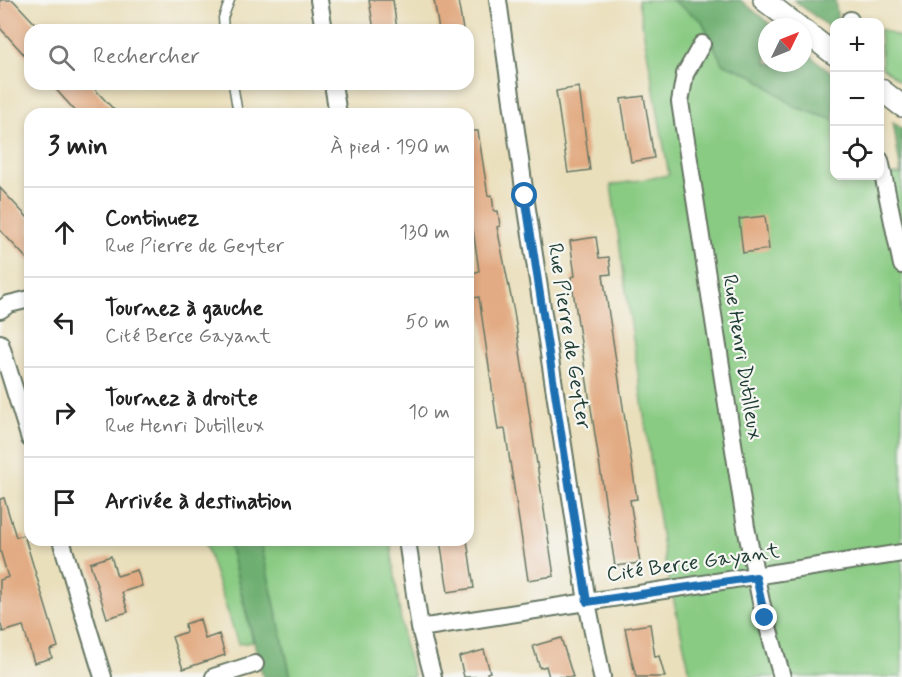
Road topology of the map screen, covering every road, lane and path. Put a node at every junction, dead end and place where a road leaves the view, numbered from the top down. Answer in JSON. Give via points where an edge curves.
{"nodes":[{"id":1,"x":230,"y":0,"type":"edge"},
{"id":2,"x":319,"y":0,"type":"edge"},
{"id":3,"x":498,"y":0,"type":"edge"},
{"id":4,"x":764,"y":0,"type":"edge"},
{"id":5,"x":787,"y":18,"type":"edge"},
{"id":6,"x":224,"y":24,"type":"edge"},
{"id":7,"x":323,"y":24,"type":"edge"},
{"id":8,"x":812,"y":37,"type":"edge"},
{"id":9,"x":702,"y":44,"type":"dead end"},
{"id":10,"x":830,"y":51,"type":"edge"},
{"id":11,"x":234,"y":90,"type":"edge"},
{"id":12,"x":334,"y":90,"type":"edge"},
{"id":13,"x":237,"y":108,"type":"edge"},
{"id":14,"x":337,"y":108,"type":"edge"},
{"id":15,"x":883,"y":180,"type":"edge"},
{"id":16,"x":902,"y":265,"type":"edge"},
{"id":17,"x":24,"y":300,"type":"edge"},
{"id":18,"x":0,"y":310,"type":"edge"},
{"id":19,"x":0,"y":343,"type":"edge"},
{"id":20,"x":24,"y":420,"type":"edge"},
{"id":21,"x":63,"y":546,"type":"edge"},
{"id":22,"x":407,"y":546,"type":"edge"},
{"id":23,"x":902,"y":553,"type":"edge"},
{"id":24,"x":756,"y":577,"type":"junction"},
{"id":25,"x":587,"y":602,"type":"junction"},
{"id":26,"x":420,"y":628,"type":"junction"},
{"id":27,"x":255,"y":664,"type":"dead end"},
{"id":28,"x":103,"y":677,"type":"edge"},
{"id":29,"x":214,"y":677,"type":"edge"},
{"id":30,"x":433,"y":677,"type":"edge"},
{"id":31,"x":602,"y":677,"type":"edge"},
{"id":32,"x":782,"y":677,"type":"edge"}],
"edges":[{"from":1,"to":6,"type":"lane"},
{"from":2,"to":7,"type":"street"},
{"from":3,"to":25,"type":"street","name":"Rue Pierre de Geyter"},
{"from":4,"to":5,"type":"street"},
{"from":8,"to":10,"type":"street"},
{"from":9,"to":24,"type":"street","name":"Rue Henri Dutilleux","via":[[685,74],[680,102]]},
{"from":11,"to":13,"type":"lane"},
{"from":12,"to":14,"type":"street"},
{"from":15,"to":16,"type":"street"},
{"from":17,"to":18,"type":"street"},
{"from":19,"to":20,"type":"street"},
{"from":21,"to":28,"type":"street"},
{"from":22,"to":26,"type":"street"},
{"from":23,"to":24,"type":"street","name":"Cité Berce Gayant"},
{"from":24,"to":25,"type":"street","name":"Cité Berce Gayant"},
{"from":24,"to":32,"type":"street","name":"Rue Henri Dutilleux"},
{"from":25,"to":26,"type":"street","name":"Cité Berce Gayant"},
{"from":25,"to":31,"type":"street","name":"Rue Pierre de Geyter"},
{"from":26,"to":30,"type":"street"},
{"from":27,"to":29,"type":"street"}]}
